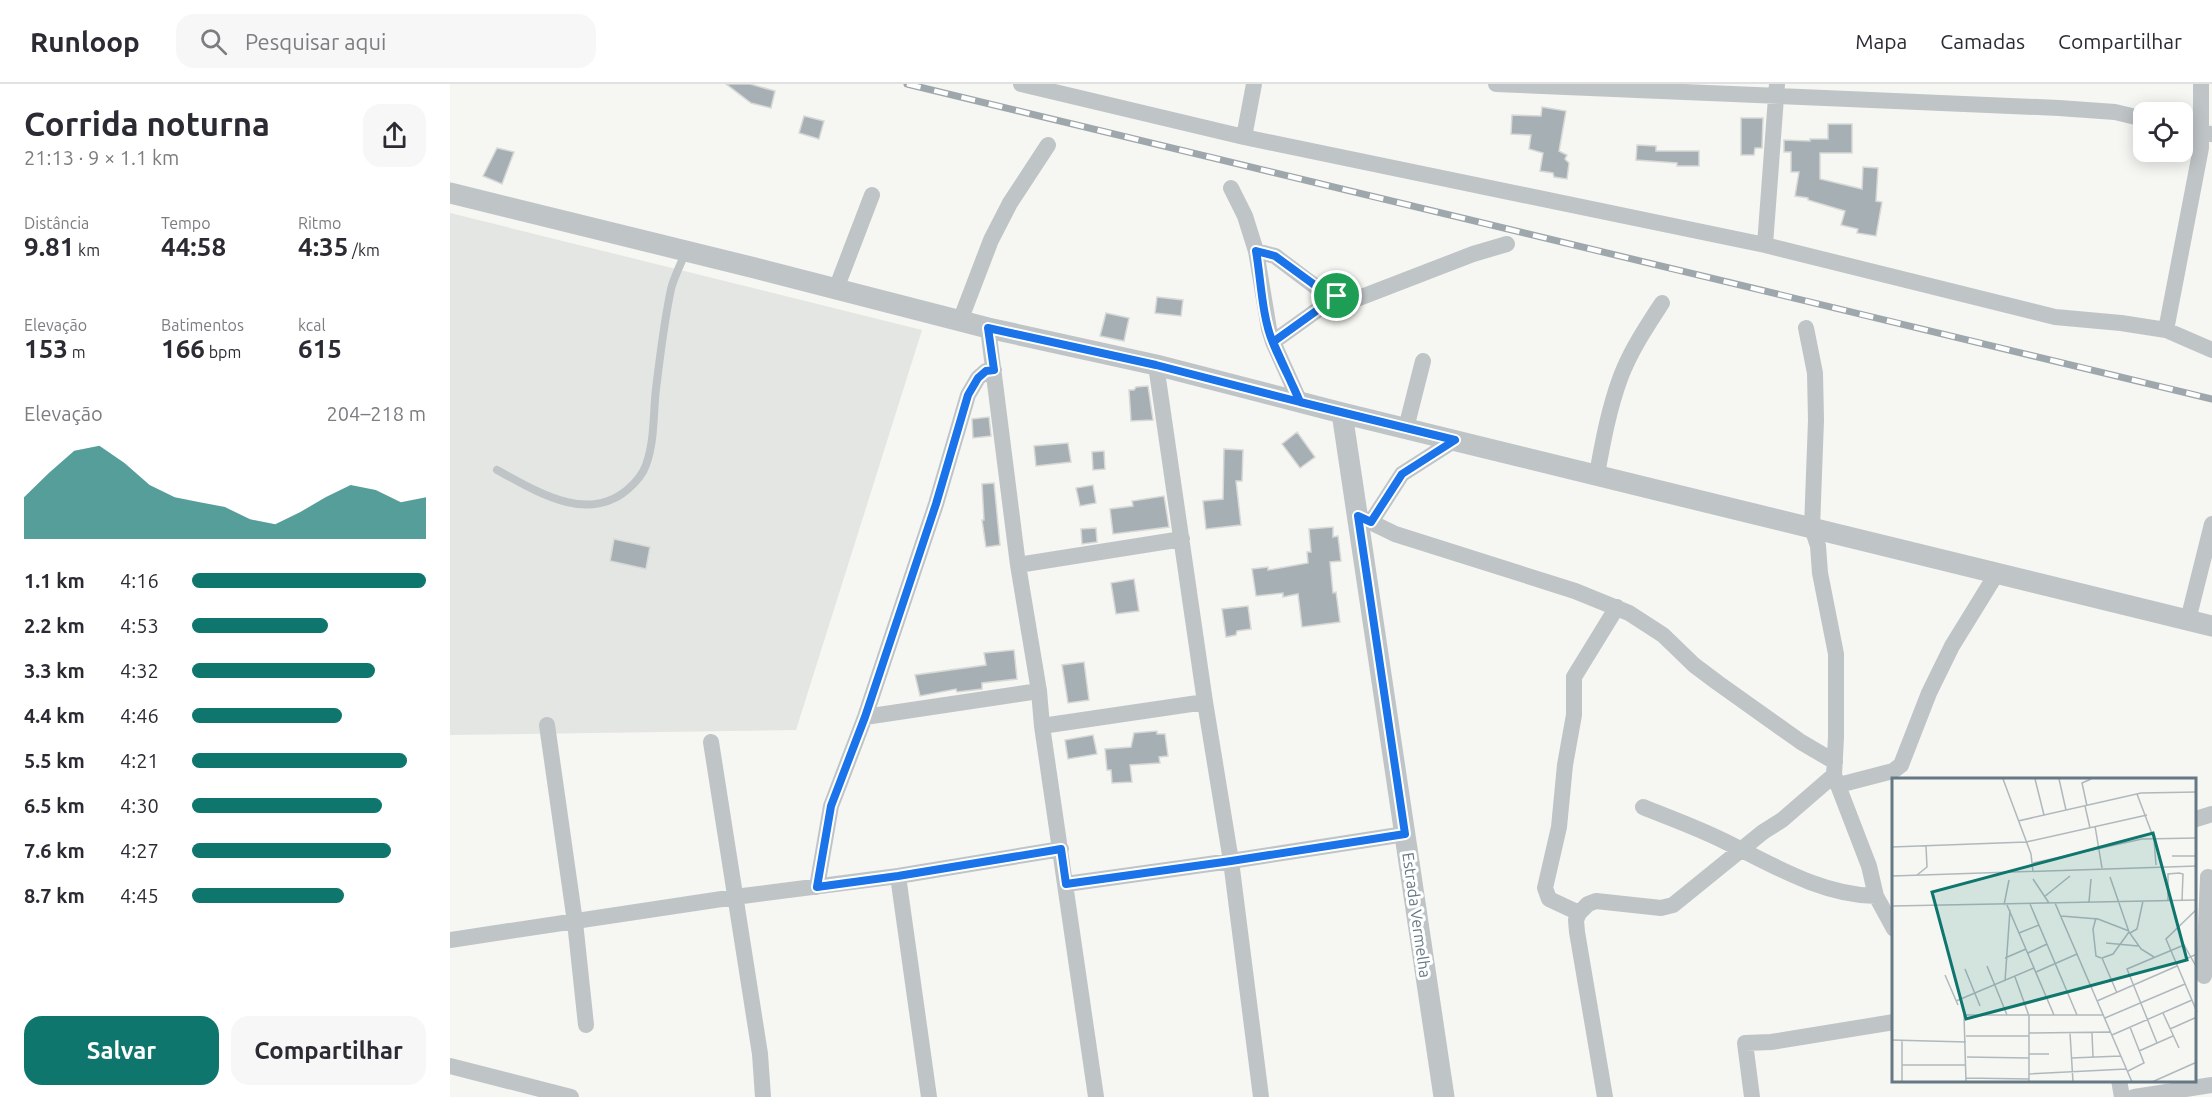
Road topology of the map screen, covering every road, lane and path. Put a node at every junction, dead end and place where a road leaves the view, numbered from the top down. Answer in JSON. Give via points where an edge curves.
{"nodes":[{"id":1,"x":1021,"y":84,"type":"edge"},
{"id":2,"x":1254,"y":84,"type":"edge"},
{"id":3,"x":1496,"y":84,"type":"edge"},
{"id":4,"x":2201,"y":84,"type":"edge"},
{"id":5,"x":1777,"y":90,"type":"edge"},
{"id":6,"x":2133,"y":116,"type":"edge"},
{"id":7,"x":2207,"y":133,"type":"edge"},
{"id":8,"x":1244,"y":137,"type":"junction"},
{"id":9,"x":1048,"y":145,"type":"dead end"},
{"id":10,"x":1231,"y":188,"type":"dead end"},
{"id":11,"x":450,"y":193,"type":"edge"},
{"id":12,"x":872,"y":195,"type":"dead end"},
{"id":13,"x":1507,"y":244,"type":"dead end"},
{"id":14,"x":1765,"y":245,"type":"junction"},
{"id":15,"x":686,"y":251,"type":"junction"},
{"id":16,"x":1256,"y":251,"type":"junction"},
{"id":17,"x":836,"y":289,"type":"junction"},
{"id":18,"x":1337,"y":296,"type":"junction"},
{"id":19,"x":1662,"y":303,"type":"dead end"},
{"id":20,"x":960,"y":321,"type":"junction"},
{"id":21,"x":988,"y":328,"type":"junction"},
{"id":22,"x":1806,"y":328,"type":"dead end"},
{"id":23,"x":2166,"y":330,"type":"junction"},
{"id":24,"x":1273,"y":342,"type":"junction"},
{"id":25,"x":2212,"y":350,"type":"edge"},
{"id":26,"x":1422,"y":361,"type":"dead end"},
{"id":27,"x":1156,"y":365,"type":"junction"},
{"id":28,"x":994,"y":370,"type":"junction"},
{"id":29,"x":1300,"y":402,"type":"junction"},
{"id":30,"x":1342,"y":412,"type":"junction"},
{"id":31,"x":1406,"y":428,"type":"junction"},
{"id":32,"x":1455,"y":440,"type":"junction"},
{"id":33,"x":497,"y":470,"type":"dead end"},
{"id":34,"x":1597,"y":474,"type":"junction"},
{"id":35,"x":1365,"y":519,"type":"junction"},
{"id":36,"x":2212,"y":524,"type":"edge"},
{"id":37,"x":1812,"y":528,"type":"junction"},
{"id":38,"x":1182,"y":539,"type":"junction"},
{"id":39,"x":1018,"y":565,"type":"junction"},
{"id":40,"x":1996,"y":573,"type":"junction"},
{"id":41,"x":1617,"y":607,"type":"junction"},
{"id":42,"x":2188,"y":620,"type":"junction"},
{"id":43,"x":2212,"y":626,"type":"edge"},
{"id":44,"x":1039,"y":691,"type":"junction"},
{"id":45,"x":1205,"y":702,"type":"junction"},
{"id":46,"x":865,"y":717,"type":"junction"},
{"id":47,"x":547,"y":725,"type":"dead end"},
{"id":48,"x":1042,"y":726,"type":"junction"},
{"id":49,"x":711,"y":742,"type":"dead end"},
{"id":50,"x":1836,"y":774,"type":"junction"},
{"id":51,"x":1643,"y":807,"type":"dead end"},
{"id":52,"x":2212,"y":814,"type":"edge"},
{"id":53,"x":2197,"y":819,"type":"edge"},
{"id":54,"x":1405,"y":834,"type":"junction"},
{"id":55,"x":1061,"y":849,"type":"junction"},
{"id":56,"x":1741,"y":850,"type":"junction"},
{"id":57,"x":1231,"y":861,"type":"junction"},
{"id":58,"x":898,"y":876,"type":"junction"},
{"id":59,"x":2208,"y":878,"type":"dead end"},
{"id":60,"x":1066,"y":884,"type":"junction"},
{"id":61,"x":817,"y":887,"type":"junction"},
{"id":62,"x":1876,"y":896,"type":"junction"},
{"id":63,"x":735,"y":897,"type":"junction"},
{"id":64,"x":1579,"y":913,"type":"junction"},
{"id":65,"x":575,"y":922,"type":"junction"},
{"id":66,"x":1892,"y":925,"type":"edge"},
{"id":67,"x":450,"y":940,"type":"edge"},
{"id":68,"x":2204,"y":976,"type":"edge"},
{"id":69,"x":1892,"y":1022,"type":"edge"},
{"id":70,"x":586,"y":1025,"type":"dead end"},
{"id":71,"x":450,"y":1065,"type":"edge"},
{"id":72,"x":2119,"y":1082,"type":"edge"},
{"id":73,"x":2212,"y":1085,"type":"edge"},
{"id":74,"x":571,"y":1097,"type":"edge"},
{"id":75,"x":763,"y":1097,"type":"edge"},
{"id":76,"x":929,"y":1097,"type":"edge"},
{"id":77,"x":1096,"y":1097,"type":"edge"},
{"id":78,"x":1261,"y":1097,"type":"edge"},
{"id":79,"x":1444,"y":1097,"type":"edge"},
{"id":80,"x":1605,"y":1097,"type":"edge"},
{"id":81,"x":1752,"y":1097,"type":"edge"},
{"id":82,"x":2122,"y":1097,"type":"edge"},
{"id":83,"x":2134,"y":1097,"type":"edge"}],
"edges":[{"from":1,"to":8,"type":"street"},
{"from":2,"to":8,"type":"street"},
{"from":3,"to":5,"type":"street"},
{"from":4,"to":7,"type":"street"},
{"from":5,"to":6,"type":"street"},
{"from":5,"to":14,"type":"street"},
{"from":7,"to":23,"type":"street"},
{"from":8,"to":14,"type":"street"},
{"from":9,"to":20,"type":"street","via":[[991,240]]},
{"from":10,"to":16,"type":"street"},
{"from":11,"to":15,"type":"street"},
{"from":12,"to":17,"type":"street"},
{"from":13,"to":18,"type":"street","via":[[1359,298]]},
{"from":14,"to":23,"type":"street","via":[[2055,317]]},
{"from":15,"to":17,"type":"street"},
{"from":15,"to":33,"type":"lane","via":[[671,287],[650,452],[645,468],[632,485],[616,498],[592,506],[560,501]]},
{"from":16,"to":18,"type":"street","via":[[1275,256]]},
{"from":16,"to":24,"type":"street"},
{"from":17,"to":20,"type":"street"},
{"from":18,"to":24,"type":"street"},
{"from":19,"to":34,"type":"street","via":[[1622,374],[1610,409]]},
{"from":20,"to":21,"type":"street"},
{"from":21,"to":27,"type":"street"},
{"from":21,"to":28,"type":"street"},
{"from":22,"to":37,"type":"street","via":[[1815,373]]},
{"from":23,"to":25,"type":"street"},
{"from":24,"to":29,"type":"street"},
{"from":26,"to":31,"type":"street"},
{"from":27,"to":29,"type":"street"},
{"from":27,"to":38,"type":"street"},
{"from":28,"to":39,"type":"street"},
{"from":28,"to":46,"type":"street","via":[[978,378],[968,395]]},
{"from":29,"to":30,"type":"street"},
{"from":30,"to":31,"type":"street"},
{"from":30,"to":35,"type":"street","name":"Estrada Vermelha"},
{"from":31,"to":32,"type":"street"},
{"from":32,"to":34,"type":"street"},
{"from":32,"to":35,"type":"street","via":[[1402,474]]},
{"from":34,"to":37,"type":"street"},
{"from":35,"to":41,"type":"street","via":[[1395,534]]},
{"from":35,"to":54,"type":"street","name":"Estrada Vermelha"},
{"from":36,"to":42,"type":"street"},
{"from":37,"to":40,"type":"street"},
{"from":37,"to":50,"type":"street","via":[[1836,654]]},
{"from":38,"to":39,"type":"street"},
{"from":38,"to":45,"type":"street"},
{"from":39,"to":44,"type":"street"},
{"from":40,"to":42,"type":"street"},
{"from":40,"to":50,"type":"street","via":[[1952,646],[1901,765],[1893,771]]},
{"from":41,"to":50,"type":"street","via":[[1663,635],[1694,665]]},
{"from":41,"to":64,"type":"street","via":[[1574,677],[1574,715],[1559,826],[1545,888],[1549,899]]},
{"from":42,"to":43,"type":"street"},
{"from":44,"to":46,"type":"street"},
{"from":44,"to":48,"type":"street"},
{"from":45,"to":48,"type":"street"},
{"from":45,"to":57,"type":"street"},
{"from":46,"to":61,"type":"street","via":[[831,806]]},
{"from":47,"to":65,"type":"street"},
{"from":48,"to":55,"type":"street"},
{"from":49,"to":63,"type":"street"},
{"from":50,"to":56,"type":"street"},
{"from":50,"to":62,"type":"street"},
{"from":51,"to":56,"type":"street"},
{"from":52,"to":53,"type":"street"},
{"from":54,"to":57,"type":"street"},
{"from":54,"to":79,"type":"street","name":"Estrada Vermelha"},
{"from":55,"to":58,"type":"street"},
{"from":55,"to":60,"type":"street"},
{"from":56,"to":62,"type":"street","via":[[1838,891]]},
{"from":56,"to":64,"type":"street","via":[[1673,905],[1653,907],[1596,901]]},
{"from":57,"to":60,"type":"street"},
{"from":57,"to":78,"type":"street"},
{"from":58,"to":61,"type":"street"},
{"from":58,"to":76,"type":"street"},
{"from":59,"to":68,"type":"street"},
{"from":60,"to":77,"type":"street"},
{"from":61,"to":63,"type":"street"},
{"from":62,"to":66,"type":"street"},
{"from":63,"to":65,"type":"street"},
{"from":63,"to":75,"type":"street"},
{"from":64,"to":80,"type":"street","via":[[1579,952]]},
{"from":65,"to":67,"type":"street"},
{"from":65,"to":70,"type":"street"},
{"from":69,"to":81,"type":"street","via":[[1745,1043]]},
{"from":71,"to":74,"type":"street"},
{"from":72,"to":82,"type":"street"},
{"from":73,"to":83,"type":"street"}]}
